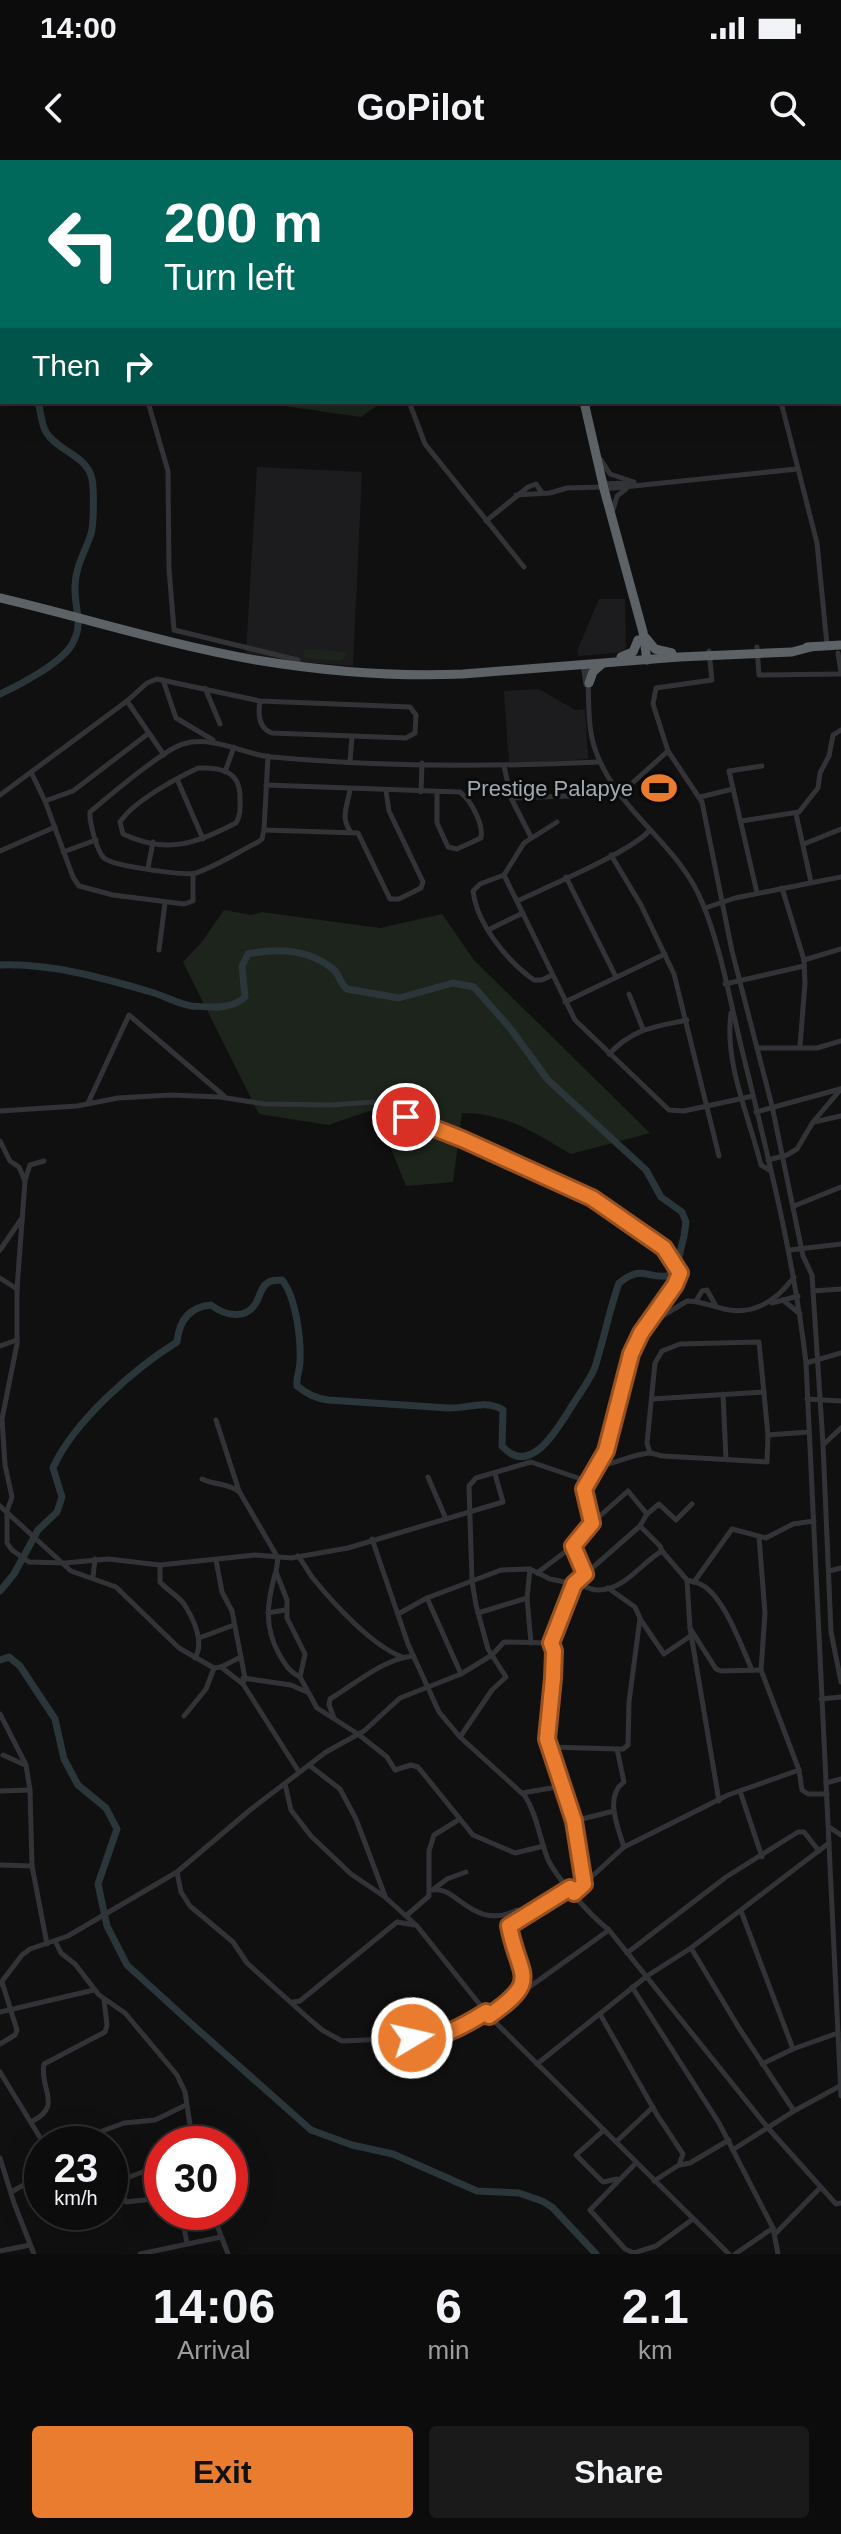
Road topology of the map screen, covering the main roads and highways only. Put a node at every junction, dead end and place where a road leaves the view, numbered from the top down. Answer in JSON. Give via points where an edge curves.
{"nodes":[{"id":1,"x":584,"y":404,"type":"edge"},
{"id":2,"x":0,"y":598,"type":"edge"},
{"id":3,"x":640,"y":636,"type":"junction"},
{"id":4,"x":840,"y":647,"type":"edge"},
{"id":5,"x":672,"y":653,"type":"junction"},
{"id":6,"x":710,"y":654,"type":"junction"},
{"id":7,"x":621,"y":657,"type":"junction"},
{"id":8,"x":643,"y":658,"type":"junction"},
{"id":9,"x":585,"y":663,"type":"junction"},
{"id":10,"x":602,"y":664,"type":"junction"},
{"id":11,"x":572,"y":667,"type":"junction"},
{"id":12,"x":425,"y":674,"type":"junction"}],
"edges":[{"from":1,"to":3,"type":"highway"},
{"from":2,"to":12,"type":"highway","via":[[230,655],[298,666]]},
{"from":3,"to":5,"type":"highway"},
{"from":3,"to":7,"type":"highway","via":[[633,652]]},
{"from":3,"to":8,"type":"highway"},
{"from":4,"to":6,"type":"highway"},
{"from":5,"to":6,"type":"highway"},
{"from":5,"to":8,"type":"highway"},
{"from":6,"to":8,"type":"highway"},
{"from":7,"to":8,"type":"highway"},
{"from":7,"to":9,"type":"highway"},
{"from":8,"to":10,"type":"highway"},
{"from":9,"to":10,"type":"highway"},
{"from":9,"to":11,"type":"highway"},
{"from":9,"to":12,"type":"highway"},
{"from":10,"to":11,"type":"highway","via":[[587,686]]},
{"from":11,"to":12,"type":"highway"}]}
